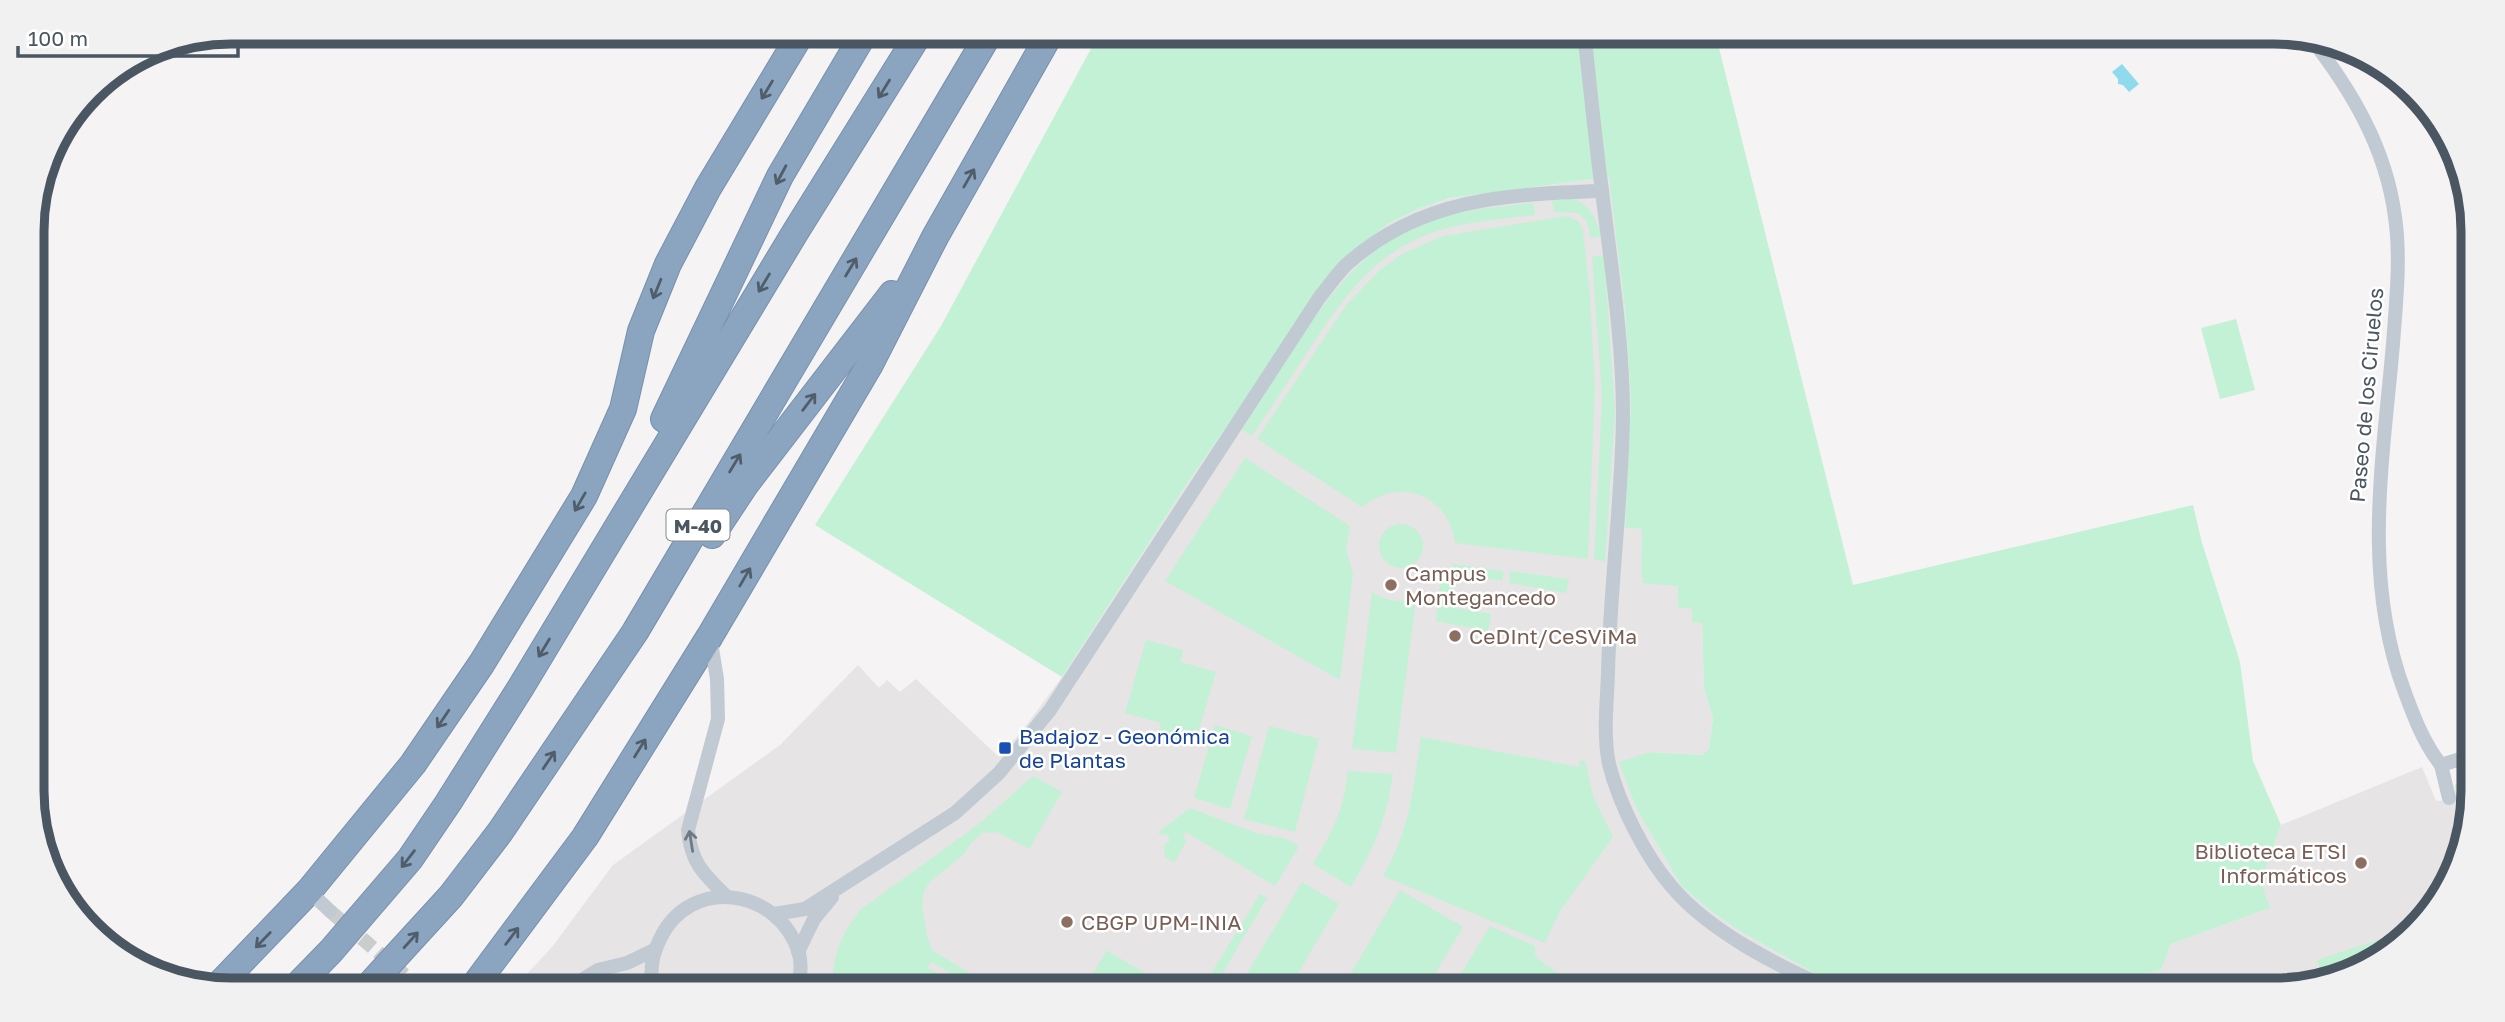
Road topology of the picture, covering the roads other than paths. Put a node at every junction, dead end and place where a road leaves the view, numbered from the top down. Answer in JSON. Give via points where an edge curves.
{"nodes":[{"id":1,"x":795,"y":44,"type":"edge"},
{"id":2,"x":858,"y":44,"type":"edge"},
{"id":3,"x":913,"y":44,"type":"edge"},
{"id":4,"x":983,"y":44,"type":"edge"},
{"id":5,"x":1044,"y":44,"type":"edge"},
{"id":6,"x":1585,"y":44,"type":"edge"},
{"id":7,"x":2319,"y":49,"type":"edge"},
{"id":8,"x":1602,"y":191,"type":"junction"},
{"id":9,"x":935,"y":237,"type":"junction"},
{"id":10,"x":579,"y":590,"type":"junction"},
{"id":11,"x":635,"y":632,"type":"junction"},
{"id":12,"x":710,"y":636,"type":"junction"},
{"id":13,"x":2461,"y":759,"type":"edge"},
{"id":14,"x":2441,"y":765,"type":"junction"},
{"id":15,"x":2449,"y":799,"type":"dead end"},
{"id":16,"x":842,"y":887,"type":"junction"},
{"id":17,"x":309,"y":891,"type":"junction"},
{"id":18,"x":726,"y":896,"type":"junction"},
{"id":19,"x":330,"y":911,"type":"tunnel mouth"},
{"id":20,"x":774,"y":914,"type":"junction"},
{"id":21,"x":654,"y":950,"type":"junction"},
{"id":22,"x":799,"y":952,"type":"junction"},
{"id":23,"x":801,"y":972,"type":"junction"},
{"id":24,"x":226,"y":978,"type":"edge"},
{"id":25,"x":305,"y":978,"type":"edge"},
{"id":26,"x":376,"y":978,"type":"edge"},
{"id":27,"x":480,"y":978,"type":"edge"},
{"id":28,"x":585,"y":978,"type":"edge"},
{"id":29,"x":652,"y":978,"type":"edge"},
{"id":30,"x":800,"y":978,"type":"edge"},
{"id":31,"x":803,"y":978,"type":"edge"},
{"id":32,"x":1811,"y":978,"type":"edge"}],
"edges":[{"from":1,"to":17,"type":"highway","one_way":true,"via":[[667,264],[641,331],[623,409],[584,496],[482,663],[413,764]]},
{"from":2,"to":10,"type":"highway","one_way":true,"via":[[780,176]]},
{"from":3,"to":10,"type":"highway","one_way":true},
{"from":11,"to":4,"type":"highway","number":"M-40","one_way":true},
{"from":9,"to":5,"type":"highway","one_way":true},
{"from":6,"to":8,"type":"street"},
{"from":7,"to":14,"type":"street","name":"Paseo de los Ciruelos","via":[[2364,118],[2387,178],[2395,217],[2396,306],[2379,491],[2379,577],[2394,664],[2419,732]]},
{"from":8,"to":16,"type":"street","via":[[1541,193],[1435,211],[1389,233],[1344,267],[1319,298],[1050,710],[1014,756],[955,813]]},
{"from":8,"to":32,"type":"street","via":[[1615,287],[1623,418],[1608,662],[1609,762],[1634,828],[1672,887],[1708,920]]},
{"from":11,"to":9,"type":"highway","one_way":true,"via":[[674,591],[745,485]]},
{"from":12,"to":9,"type":"highway","one_way":true,"via":[[869,366]]},
{"from":10,"to":25,"type":"highway","one_way":true,"via":[[410,859]]},
{"from":26,"to":11,"type":"highway","number":"M-40","one_way":true,"via":[[451,896],[500,832]]},
{"from":18,"to":12,"type":"street","one_way":true,"via":[[699,868],[688,830],[718,719]]},
{"from":27,"to":12,"type":"highway","one_way":true,"via":[[585,837]]},
{"from":13,"to":14,"type":"street"},
{"from":14,"to":15,"type":"street"},
{"from":16,"to":20,"type":"street","via":[[805,909]]},
{"from":16,"to":22,"type":"street","via":[[814,919]]},
{"from":17,"to":19,"type":"street"},
{"from":17,"to":24,"type":"highway","one_way":true},
{"from":18,"to":20,"type":"street","via":[[752,901]]},
{"from":18,"to":21,"type":"street","via":[[702,900],[681,911],[664,928]]},
{"from":20,"to":22,"type":"street"},
{"from":21,"to":28,"type":"street"},
{"from":21,"to":29,"type":"street"},
{"from":22,"to":23,"type":"street"},
{"from":23,"to":30,"type":"street"},
{"from":23,"to":31,"type":"street"}]}
